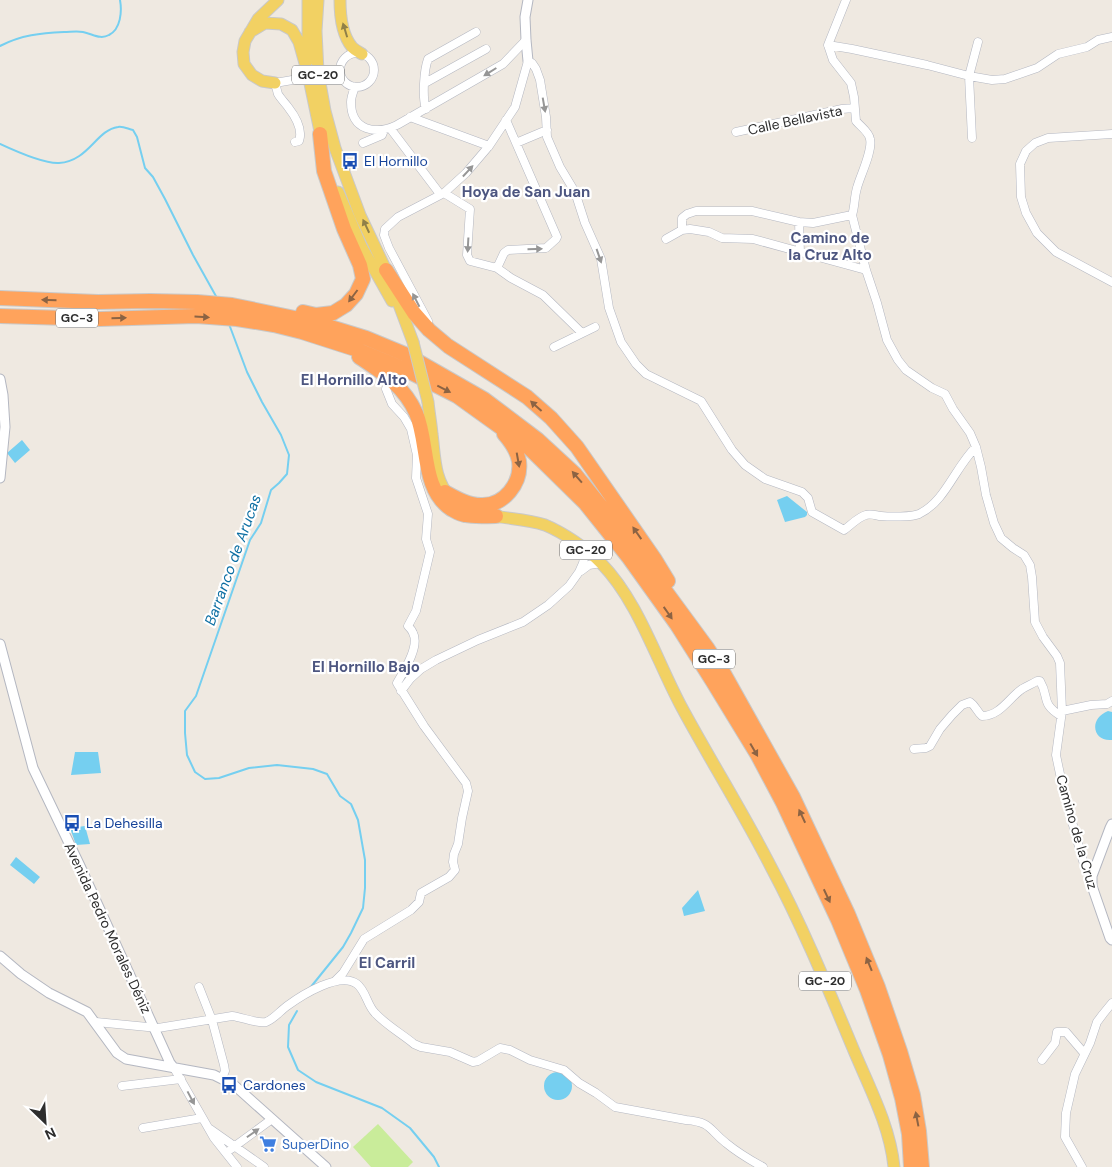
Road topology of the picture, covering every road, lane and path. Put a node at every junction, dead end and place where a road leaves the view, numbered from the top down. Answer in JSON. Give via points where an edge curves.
{"nodes":[{"id":1,"x":278,"y":0,"type":"edge"},
{"id":2,"x":308,"y":0,"type":"edge"},
{"id":3,"x":318,"y":0,"type":"edge"},
{"id":4,"x":340,"y":0,"type":"edge"},
{"id":5,"x":528,"y":0,"type":"edge"},
{"id":6,"x":846,"y":0,"type":"edge"},
{"id":7,"x":250,"y":32,"type":"junction"},
{"id":8,"x":476,"y":32,"type":"dead end"},
{"id":9,"x":1112,"y":37,"type":"edge"},
{"id":10,"x":526,"y":40,"type":"junction"},
{"id":11,"x":978,"y":42,"type":"dead end"},
{"id":12,"x":828,"y":45,"type":"junction"},
{"id":13,"x":486,"y":49,"type":"dead end"},
{"id":14,"x":362,"y":54,"type":"junction"},
{"id":15,"x":528,"y":61,"type":"junction"},
{"id":16,"x":340,"y":73,"type":"junction"},
{"id":17,"x":303,"y":76,"type":"junction"},
{"id":18,"x":969,"y":76,"type":"junction"},
{"id":19,"x":262,"y":82,"type":"junction"},
{"id":20,"x":275,"y":83,"type":"junction"},
{"id":21,"x":425,"y":83,"type":"junction"},
{"id":22,"x":355,"y":87,"type":"junction"},
{"id":23,"x":278,"y":95,"type":"junction"},
{"id":24,"x":854,"y":108,"type":"junction"},
{"id":25,"x":423,"y":110,"type":"junction"},
{"id":26,"x":414,"y":119,"type":"junction"},
{"id":27,"x":506,"y":120,"type":"junction"},
{"id":28,"x":387,"y":129,"type":"junction"},
{"id":29,"x":547,"y":130,"type":"junction"},
{"id":30,"x":736,"y":132,"type":"dead end"},
{"id":31,"x":320,"y":134,"type":"junction"},
{"id":32,"x":1112,"y":134,"type":"edge"},
{"id":33,"x":972,"y":138,"type":"dead end"},
{"id":34,"x":295,"y":142,"type":"dead end"},
{"id":35,"x":363,"y":143,"type":"dead end"},
{"id":36,"x":516,"y":143,"type":"junction"},
{"id":37,"x":489,"y":146,"type":"junction"},
{"id":38,"x":442,"y":194,"type":"junction"},
{"id":39,"x":852,"y":215,"type":"junction"},
{"id":40,"x":799,"y":222,"type":"junction"},
{"id":41,"x":682,"y":230,"type":"junction"},
{"id":42,"x":666,"y":239,"type":"dead end"},
{"id":43,"x":800,"y":253,"type":"junction"},
{"id":44,"x":497,"y":268,"type":"junction"},
{"id":45,"x":386,"y":270,"type":"junction"},
{"id":46,"x":866,"y":270,"type":"junction"},
{"id":47,"x":1112,"y":282,"type":"edge"},
{"id":48,"x":0,"y":298,"type":"edge"},
{"id":49,"x":296,"y":314,"type":"junction"},
{"id":50,"x":0,"y":316,"type":"edge"},
{"id":51,"x":404,"y":319,"type":"junction"},
{"id":52,"x":595,"y":327,"type":"dead end"},
{"id":53,"x":582,"y":333,"type":"junction"},
{"id":54,"x":441,"y":341,"type":"junction"},
{"id":55,"x":337,"y":344,"type":"junction"},
{"id":56,"x":554,"y":347,"type":"dead end"},
{"id":57,"x":0,"y":379,"type":"edge"},
{"id":58,"x":386,"y":389,"type":"dead end"},
{"id":59,"x":492,"y":420,"type":"junction"},
{"id":60,"x":976,"y":447,"type":"junction"},
{"id":61,"x":0,"y":478,"type":"edge"},
{"id":62,"x":445,"y":492,"type":"junction"},
{"id":63,"x":496,"y":516,"type":"junction"},
{"id":64,"x":586,"y":549,"type":"junction"},
{"id":65,"x":601,"y":563,"type":"junction"},
{"id":66,"x":579,"y":572,"type":"junction"},
{"id":67,"x":0,"y":644,"type":"edge"},
{"id":68,"x":708,"y":649,"type":"junction"},
{"id":69,"x":401,"y":691,"type":"junction"},
{"id":70,"x":1112,"y":701,"type":"edge"},
{"id":71,"x":1061,"y":714,"type":"junction"},
{"id":72,"x":914,"y":749,"type":"dead end"},
{"id":73,"x":1112,"y":824,"type":"edge"},
{"id":74,"x":1092,"y":876,"type":"junction"},
{"id":75,"x":1111,"y":939,"type":"edge"},
{"id":76,"x":0,"y":956,"type":"edge"},
{"id":77,"x":336,"y":980,"type":"junction"},
{"id":78,"x":199,"y":987,"type":"dead end"},
{"id":79,"x":1112,"y":1003,"type":"edge"},
{"id":80,"x":212,"y":1020,"type":"junction"},
{"id":81,"x":96,"y":1022,"type":"junction"},
{"id":82,"x":154,"y":1027,"type":"junction"},
{"id":83,"x":165,"y":1052,"type":"junction"},
{"id":84,"x":1084,"y":1053,"type":"junction"},
{"id":85,"x":1042,"y":1060,"type":"dead end"},
{"id":86,"x":158,"y":1065,"type":"junction"},
{"id":87,"x":174,"y":1068,"type":"junction"},
{"id":88,"x":222,"y":1078,"type":"junction"},
{"id":89,"x":181,"y":1079,"type":"junction"},
{"id":90,"x":122,"y":1086,"type":"dead end"},
{"id":91,"x":202,"y":1118,"type":"junction"},
{"id":92,"x":272,"y":1120,"type":"junction"},
{"id":93,"x":143,"y":1128,"type":"dead end"},
{"id":94,"x":208,"y":1128,"type":"junction"},
{"id":95,"x":234,"y":1146,"type":"junction"},
{"id":96,"x":226,"y":1152,"type":"junction"},
{"id":97,"x":237,"y":1167,"type":"edge"},
{"id":98,"x":264,"y":1167,"type":"edge"},
{"id":99,"x":326,"y":1167,"type":"edge"},
{"id":100,"x":763,"y":1167,"type":"edge"},
{"id":101,"x":894,"y":1167,"type":"edge"},
{"id":102,"x":911,"y":1167,"type":"edge"},
{"id":103,"x":922,"y":1167,"type":"edge"},
{"id":104,"x":1082,"y":1167,"type":"edge"}],
"edges":[{"from":1,"to":7,"type":"main road","via":[[258,19]]},
{"from":2,"to":17,"type":"main road","number":"GC-20"},
{"from":45,"to":3,"type":"main road","number":"GC-20","one_way":true,"via":[[349,188],[325,111],[318,72]]},
{"from":14,"to":4,"type":"main road","one_way":true,"via":[[348,41]]},
{"from":5,"to":10,"type":"street"},
{"from":6,"to":12,"type":"street"},
{"from":7,"to":17,"type":"main road","via":[[266,23],[281,24],[292,30],[299,42]]},
{"from":7,"to":19,"type":"main road","via":[[244,41],[244,64]]},
{"from":8,"to":21,"type":"street","via":[[428,59]]},
{"from":9,"to":18,"type":"street","via":[[1058,54],[1037,68],[1005,79]]},
{"from":10,"to":15,"type":"street"},
{"from":10,"to":25,"type":"street","one_way":true,"via":[[503,64]]},
{"from":11,"to":18,"type":"street"},
{"from":12,"to":18,"type":"street","via":[[927,64]]},
{"from":12,"to":24,"type":"street","name":"Camino de la Cruz","via":[[833,60],[851,83]]},
{"from":13,"to":21,"type":"street"},
{"from":14,"to":16,"type":"street","via":[[346,58]]},
{"from":14,"to":22,"type":"street","via":[[371,61],[374,71],[370,82]]},
{"from":15,"to":27,"type":"street","via":[[515,107]]},
{"from":15,"to":29,"type":"street","one_way":true,"via":[[540,80]]},
{"from":16,"to":17,"type":"street","bridge":true},
{"from":16,"to":22,"type":"street","via":[[345,82]]},
{"from":17,"to":20,"type":"street"},
{"from":17,"to":31,"type":"main road","number":"GC-20"},
{"from":18,"to":33,"type":"street"},
{"from":19,"to":20,"type":"main road"},
{"from":19,"to":23,"type":"street"},
{"from":20,"to":23,"type":"street"},
{"from":21,"to":25,"type":"street"},
{"from":22,"to":28,"type":"street","via":[[351,104],[355,119],[370,129]]},
{"from":23,"to":34,"type":"street","via":[[298,126],[300,139]]},
{"from":24,"to":30,"type":"street","name":"Calle Bellavista"},
{"from":24,"to":39,"type":"street","name":"Camino de la Cruz","via":[[856,121],[871,140]]},
{"from":25,"to":26,"type":"street"},
{"from":26,"to":28,"type":"street"},
{"from":26,"to":37,"type":"street"},
{"from":27,"to":36,"type":"street"},
{"from":27,"to":37,"type":"street"},
{"from":28,"to":35,"type":"street","via":[[382,135]]},
{"from":28,"to":38,"type":"street"},
{"from":29,"to":36,"type":"street"},
{"from":29,"to":60,"type":"street","one_way":true,"via":[[547,137],[575,192],[601,259],[609,308],[621,342],[646,374],[701,401],[744,465],[765,479],[802,492],[808,498],[812,512],[844,530],[868,514],[917,515],[927,509],[941,496]]},
{"from":31,"to":49,"type":"highway","one_way":true,"via":[[324,171],[363,279],[356,294],[333,313]]},
{"from":31,"to":51,"type":"main road","number":"GC-20","via":[[329,170],[362,246]]},
{"from":32,"to":47,"type":"street","via":[[1048,138],[1026,151],[1020,164],[1021,197],[1037,233],[1056,252]]},
{"from":44,"to":36,"type":"street","one_way":true,"via":[[508,250],[546,248],[557,237]]},
{"from":38,"to":37,"type":"street","one_way":true},
{"from":38,"to":44,"type":"street","one_way":true,"via":[[470,209],[467,255],[470,261]]},
{"from":54,"to":38,"type":"street","one_way":true,"via":[[424,315],[384,235],[398,217]]},
{"from":39,"to":40,"type":"street","via":[[812,223]]},
{"from":39,"to":46,"type":"street","name":"Camino de la Cruz"},
{"from":40,"to":41,"type":"street","via":[[752,211],[696,211],[682,218]]},
{"from":40,"to":43,"type":"street"},
{"from":41,"to":42,"type":"street"},
{"from":41,"to":43,"type":"street","via":[[709,232],[722,238],[753,239]]},
{"from":43,"to":46,"type":"street"},
{"from":44,"to":53,"type":"street","via":[[544,295]]},
{"from":45,"to":51,"type":"main road","number":"GC-20"},
{"from":45,"to":54,"type":"highway","via":[[414,313]]},
{"from":46,"to":60,"type":"street","name":"Camino de la Cruz","via":[[887,340],[898,360],[906,370],[945,394]]},
{"from":49,"to":48,"type":"highway","number":"GC-3","one_way":true,"via":[[197,302]]},
{"from":68,"to":49,"type":"highway","number":"GC-3","one_way":true,"via":[[575,474],[537,439],[484,399],[407,356]]},
{"from":50,"to":55,"type":"highway","number":"GC-3","one_way":true,"via":[[238,319],[302,332]]},
{"from":51,"to":62,"type":"main road","number":"GC-20","bridge":true,"via":[[428,402],[435,464]]},
{"from":52,"to":53,"type":"street"},
{"from":53,"to":56,"type":"street"},
{"from":68,"to":54,"type":"highway","one_way":true,"via":[[654,558],[577,448],[551,418],[527,397]]},
{"from":55,"to":59,"type":"highway","number":"GC-3","one_way":true,"via":[[404,369],[457,396]]},
{"from":55,"to":63,"type":"highway","via":[[387,376],[401,389],[420,424],[430,479],[440,500],[464,515]]},
{"from":57,"to":61,"type":"street","via":[[5,427]]},
{"from":58,"to":69,"type":"street","via":[[392,404],[411,429],[417,455],[416,478],[428,514],[426,539],[430,552],[416,611],[408,626],[414,633],[415,642],[397,683]]},
{"from":59,"to":62,"type":"highway","one_way":true,"via":[[516,449],[519,469],[514,487],[500,500],[482,506]]},
{"from":59,"to":102,"type":"highway","number":"GC-3","one_way":true,"via":[[528,446],[579,497],[623,550],[677,625],[757,754],[838,920],[867,990],[902,1098]]},
{"from":60,"to":71,"type":"street","name":"Camino de la Cruz","via":[[994,523],[1001,538],[1024,555],[1030,565],[1035,622],[1060,663]]},
{"from":62,"to":63,"type":"main road","number":"GC-20","via":[[458,505]]},
{"from":63,"to":64,"type":"main road","number":"GC-20","via":[[545,525]]},
{"from":64,"to":65,"type":"main road","number":"GC-20"},
{"from":64,"to":66,"type":"street"},
{"from":65,"to":66,"type":"street","via":[[589,565]]},
{"from":65,"to":101,"type":"main road","number":"GC-20","via":[[636,612],[672,689],[748,824],[805,935],[876,1103]]},
{"from":66,"to":69,"type":"street","via":[[569,586],[540,611],[523,622],[421,668]]},
{"from":67,"to":82,"type":"street","name":"Avenida Pedro Morales Déniz","via":[[33,768]]},
{"from":103,"to":68,"type":"highway","number":"GC-3","one_way":true,"via":[[913,1095],[878,986],[793,797]]},
{"from":69,"to":77,"type":"street","via":[[466,783],[468,791],[454,854],[455,870],[449,877],[421,892],[419,902],[411,910],[364,939],[344,973]]},
{"from":70,"to":71,"type":"street"},
{"from":71,"to":72,"type":"street","via":[[1048,705],[1042,685],[1037,681],[989,716],[979,714],[970,702],[962,705],[940,729],[930,746]]},
{"from":71,"to":74,"type":"street","name":"Camino de la Cruz","via":[[1056,755],[1083,860]]},
{"from":73,"to":74,"type":"street"},
{"from":74,"to":75,"type":"street","name":"Camino de la Cruz","via":[[1092,886]]},
{"from":76,"to":81,"type":"street","via":[[21,974],[87,1012]]},
{"from":77,"to":80,"type":"street","via":[[304,994],[265,1022],[232,1016]]},
{"from":77,"to":100,"type":"street","via":[[349,980],[356,984],[375,1012],[414,1044],[450,1052],[473,1062],[500,1048],[510,1050],[564,1070],[615,1107],[706,1124],[724,1142]]},
{"from":78,"to":80,"type":"street"},
{"from":79,"to":84,"type":"street","via":[[1097,1022]]},
{"from":80,"to":82,"type":"street"},
{"from":80,"to":88,"type":"street","via":[[224,1065]]},
{"from":81,"to":82,"type":"street"},
{"from":81,"to":86,"type":"street","via":[[117,1053],[126,1059]]},
{"from":82,"to":83,"type":"street","name":"Avenida Pedro Morales Déniz"},
{"from":83,"to":86,"type":"street"},
{"from":83,"to":87,"type":"street","name":"Avenida Pedro Morales Déniz"},
{"from":84,"to":85,"type":"street","via":[[1066,1032],[1057,1032],[1055,1043]]},
{"from":84,"to":104,"type":"street","via":[[1066,1113],[1065,1137]]},
{"from":86,"to":87,"type":"street"},
{"from":87,"to":88,"type":"street"},
{"from":87,"to":89,"type":"street"},
{"from":88,"to":92,"type":"street"},
{"from":89,"to":90,"type":"street"},
{"from":89,"to":91,"type":"street","one_way":true},
{"from":91,"to":93,"type":"street"},
{"from":91,"to":94,"type":"street"},
{"from":95,"to":92,"type":"street","one_way":true},
{"from":92,"to":99,"type":"street"},
{"from":94,"to":95,"type":"street"},
{"from":94,"to":96,"type":"street"},
{"from":95,"to":96,"type":"street"},
{"from":95,"to":98,"type":"street"},
{"from":96,"to":97,"type":"street"}]}
